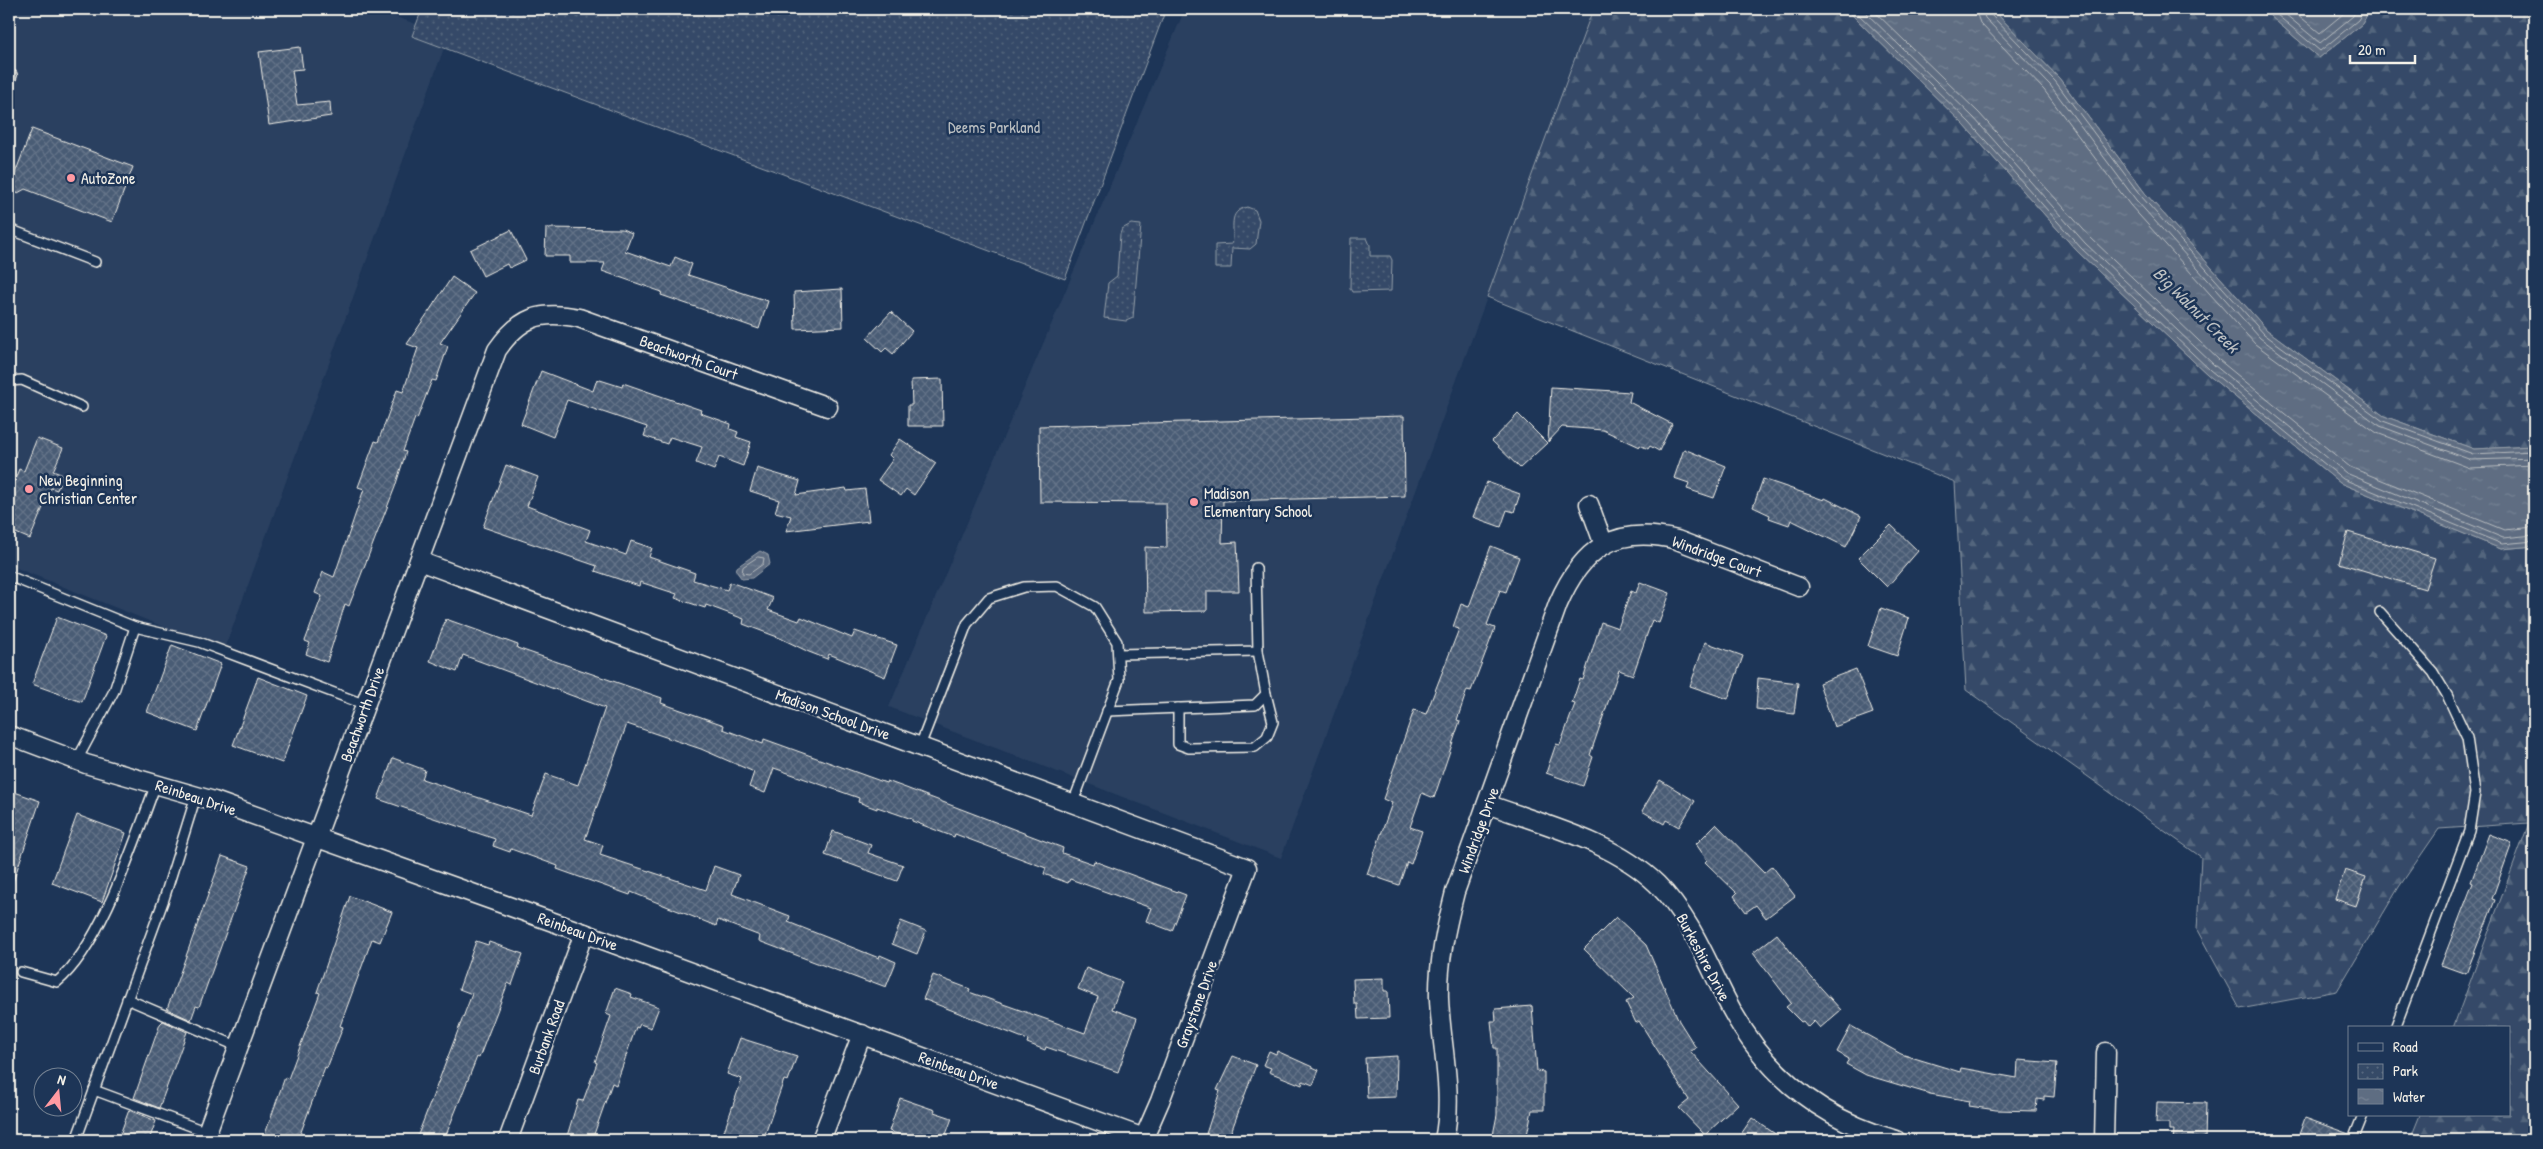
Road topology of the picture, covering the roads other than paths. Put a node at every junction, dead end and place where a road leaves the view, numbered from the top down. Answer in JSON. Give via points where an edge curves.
{"nodes":[{"id":1,"x":9,"y":74,"type":"edge"},
{"id":2,"x":9,"y":84,"type":"edge"},
{"id":3,"x":9,"y":229,"type":"edge"},
{"id":4,"x":95,"y":262,"type":"dead end"},
{"id":5,"x":549,"y":314,"type":"joint"},
{"id":6,"x":9,"y":381,"type":"edge"},
{"id":7,"x":82,"y":407,"type":"dead end"},
{"id":8,"x":828,"y":407,"type":"dead end"},
{"id":9,"x":1589,"y":504,"type":"dead end"},
{"id":10,"x":1604,"y":544,"type":"junction"},
{"id":11,"x":419,"y":561,"type":"junction"},
{"id":12,"x":1256,"y":568,"type":"dead end"},
{"id":13,"x":9,"y":576,"type":"edge"},
{"id":14,"x":1798,"y":587,"type":"dead end"},
{"id":15,"x":2380,"y":612,"type":"dead end"},
{"id":16,"x":134,"y":627,"type":"junction"},
{"id":17,"x":1258,"y":651,"type":"junction"},
{"id":18,"x":1118,"y":654,"type":"junction"},
{"id":19,"x":1266,"y":694,"type":"junction"},
{"id":20,"x":366,"y":705,"type":"junction"},
{"id":21,"x":1178,"y":708,"type":"junction"},
{"id":22,"x":1107,"y":711,"type":"junction"},
{"id":23,"x":9,"y":735,"type":"edge"},
{"id":24,"x":920,"y":746,"type":"junction"},
{"id":25,"x":77,"y":760,"type":"junction"},
{"id":26,"x":156,"y":784,"type":"junction"},
{"id":27,"x":196,"y":796,"type":"junction"},
{"id":28,"x":1073,"y":802,"type":"junction"},
{"id":29,"x":1487,"y":804,"type":"junction"},
{"id":30,"x":316,"y":838,"type":"junction"},
{"id":31,"x":1247,"y":868,"type":"joint"},
{"id":32,"x":584,"y":933,"type":"junction"},
{"id":33,"x":21,"y":972,"type":"dead end"},
{"id":34,"x":127,"y":999,"type":"junction"},
{"id":35,"x":2396,"y":1026,"type":"edge"},
{"id":36,"x":862,"y":1034,"type":"junction"},
{"id":37,"x":239,"y":1047,"type":"junction"},
{"id":38,"x":2106,"y":1052,"type":"dead end"},
{"id":39,"x":94,"y":1090,"type":"junction"},
{"id":40,"x":2362,"y":1116,"type":"edge"},
{"id":41,"x":205,"y":1136,"type":"edge"},
{"id":42,"x":1144,"y":1139,"type":"edge"},
{"id":43,"x":76,"y":1140,"type":"edge"},
{"id":44,"x":508,"y":1140,"type":"edge"},
{"id":45,"x":821,"y":1140,"type":"edge"},
{"id":46,"x":1444,"y":1140,"type":"edge"},
{"id":47,"x":1896,"y":1140,"type":"edge"},
{"id":48,"x":2104,"y":1140,"type":"edge"},
{"id":49,"x":2353,"y":1140,"type":"edge"}],
"edges":[{"from":1,"to":2,"type":"lane","via":[[12,75]]},
{"from":3,"to":4,"type":"lane"},
{"from":5,"to":8,"type":"street","name":"Beachworth Court","via":[[578,318]]},
{"from":5,"to":11,"type":"street","name":"Beachworth Drive","via":[[518,325],[497,350]]},
{"from":6,"to":7,"type":"lane","via":[[22,380]]},
{"from":9,"to":10,"type":"street"},
{"from":10,"to":14,"type":"street","name":"Windridge Court","via":[[1631,536],[1659,536]]},
{"from":10,"to":29,"type":"street","name":"Windridge Drive","via":[[1575,569],[1565,586]]},
{"from":11,"to":20,"type":"street","name":"Beachworth Drive"},
{"from":11,"to":24,"type":"street","name":"Madison School Drive"},
{"from":12,"to":17,"type":"lane"},
{"from":13,"to":16,"type":"lane"},
{"from":15,"to":35,"type":"lane","via":[[2433,672],[2447,695],[2467,738],[2475,793],[2469,831]]},
{"from":16,"to":20,"type":"lane","via":[[199,642]]},
{"from":16,"to":25,"type":"lane","via":[[114,691]]},
{"from":17,"to":18,"type":"lane"},
{"from":17,"to":19,"type":"lane"},
{"from":18,"to":22,"type":"lane","via":[[1119,680]]},
{"from":18,"to":24,"type":"lane","via":[[1118,642],[1095,607],[1057,586],[1024,587],[989,598],[967,624]]},
{"from":19,"to":21,"type":"lane","via":[[1255,705]]},
{"from":19,"to":21,"type":"lane","via":[[1273,722],[1267,737],[1255,747],[1189,748],[1178,744]]},
{"from":20,"to":30,"type":"street","name":"Beachworth Drive"},
{"from":21,"to":22,"type":"lane"},
{"from":22,"to":28,"type":"lane"},
{"from":23,"to":25,"type":"street","name":"Reinbeau Drive"},
{"from":24,"to":28,"type":"street","name":"Madison School Drive"},
{"from":25,"to":26,"type":"street","name":"Reinbeau Drive"},
{"from":26,"to":27,"type":"street","name":"Reinbeau Drive"},
{"from":26,"to":33,"type":"lane","via":[[110,902],[70,972],[57,982]]},
{"from":27,"to":30,"type":"street","name":"Reinbeau Drive"},
{"from":27,"to":34,"type":"lane","via":[[164,899]]},
{"from":28,"to":31,"type":"street","name":"Madison School Drive"},
{"from":29,"to":46,"type":"street","name":"Windridge Drive","via":[[1455,892],[1442,956],[1440,999],[1448,1101]]},
{"from":29,"to":47,"type":"street","name":"Burkeshire Drive","via":[[1595,844],[1628,862],[1656,883],[1682,911],[1726,1000],[1769,1066],[1829,1112],[1870,1133]]},
{"from":30,"to":32,"type":"street","name":"Reinbeau Drive"},
{"from":30,"to":37,"type":"street","name":"Beachworth Drive"},
{"from":31,"to":42,"type":"street","name":"Graystone Drive"},
{"from":32,"to":36,"type":"street","name":"Reinbeau Drive"},
{"from":32,"to":44,"type":"street","name":"Burbank Road"},
{"from":34,"to":37,"type":"lane"},
{"from":34,"to":39,"type":"lane"},
{"from":36,"to":42,"type":"street","name":"Reinbeau Drive"},
{"from":36,"to":45,"type":"street"},
{"from":37,"to":41,"type":"street","name":"Beachworth Drive"},
{"from":38,"to":48,"type":"street"},
{"from":39,"to":41,"type":"lane"},
{"from":39,"to":43,"type":"lane"},
{"from":40,"to":49,"type":"lane"}]}
